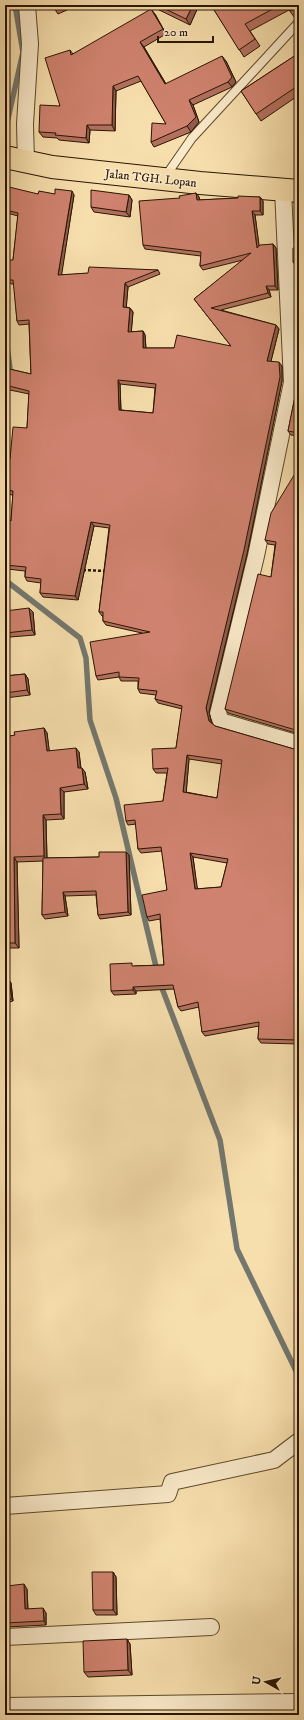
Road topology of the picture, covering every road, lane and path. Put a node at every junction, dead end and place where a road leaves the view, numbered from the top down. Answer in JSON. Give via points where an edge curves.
{"nodes":[{"id":1,"x":27,"y":5,"type":"edge"},
{"id":2,"x":299,"y":22,"type":"edge"},
{"id":3,"x":5,"y":157,"type":"edge"},
{"id":4,"x":26,"y":163,"type":"junction"},
{"id":5,"x":164,"y":180,"type":"junction"},
{"id":6,"x":291,"y":191,"type":"edge"},
{"id":7,"x":295,"y":364,"type":"edge"},
{"id":8,"x":80,"y":570,"type":"edge"},
{"id":9,"x":107,"y":571,"type":"edge"},
{"id":10,"x":299,"y":744,"type":"edge"},
{"id":11,"x":299,"y":1441,"type":"edge"},
{"id":12,"x":5,"y":1506,"type":"edge"},
{"id":13,"x":211,"y":1627,"type":"dead end"},
{"id":14,"x":5,"y":1637,"type":"edge"},
{"id":15,"x":299,"y":1702,"type":"edge"},
{"id":16,"x":5,"y":1706,"type":"edge"}],
"edges":[{"from":1,"to":4,"type":"street","via":[[30,44],[25,124]]},
{"from":2,"to":5,"type":"lane","via":[[192,138]]},
{"from":3,"to":4,"type":"highway","name":"Jalan TGH. Lopan"},
{"from":4,"to":5,"type":"highway","name":"Jalan TGH. Lopan"},
{"from":5,"to":6,"type":"highway","name":"Jalan TGH. Lopan"},
{"from":6,"to":7,"type":"street","via":[[290,353]]},
{"from":7,"to":10,"type":"street","via":[[256,556],[218,714],[221,721],[227,724]]},
{"from":8,"to":9,"type":"path"},
{"from":11,"to":12,"type":"street","via":[[274,1460],[172,1482],[168,1494]]},
{"from":13,"to":14,"type":"street"},
{"from":15,"to":16,"type":"street"}]}
